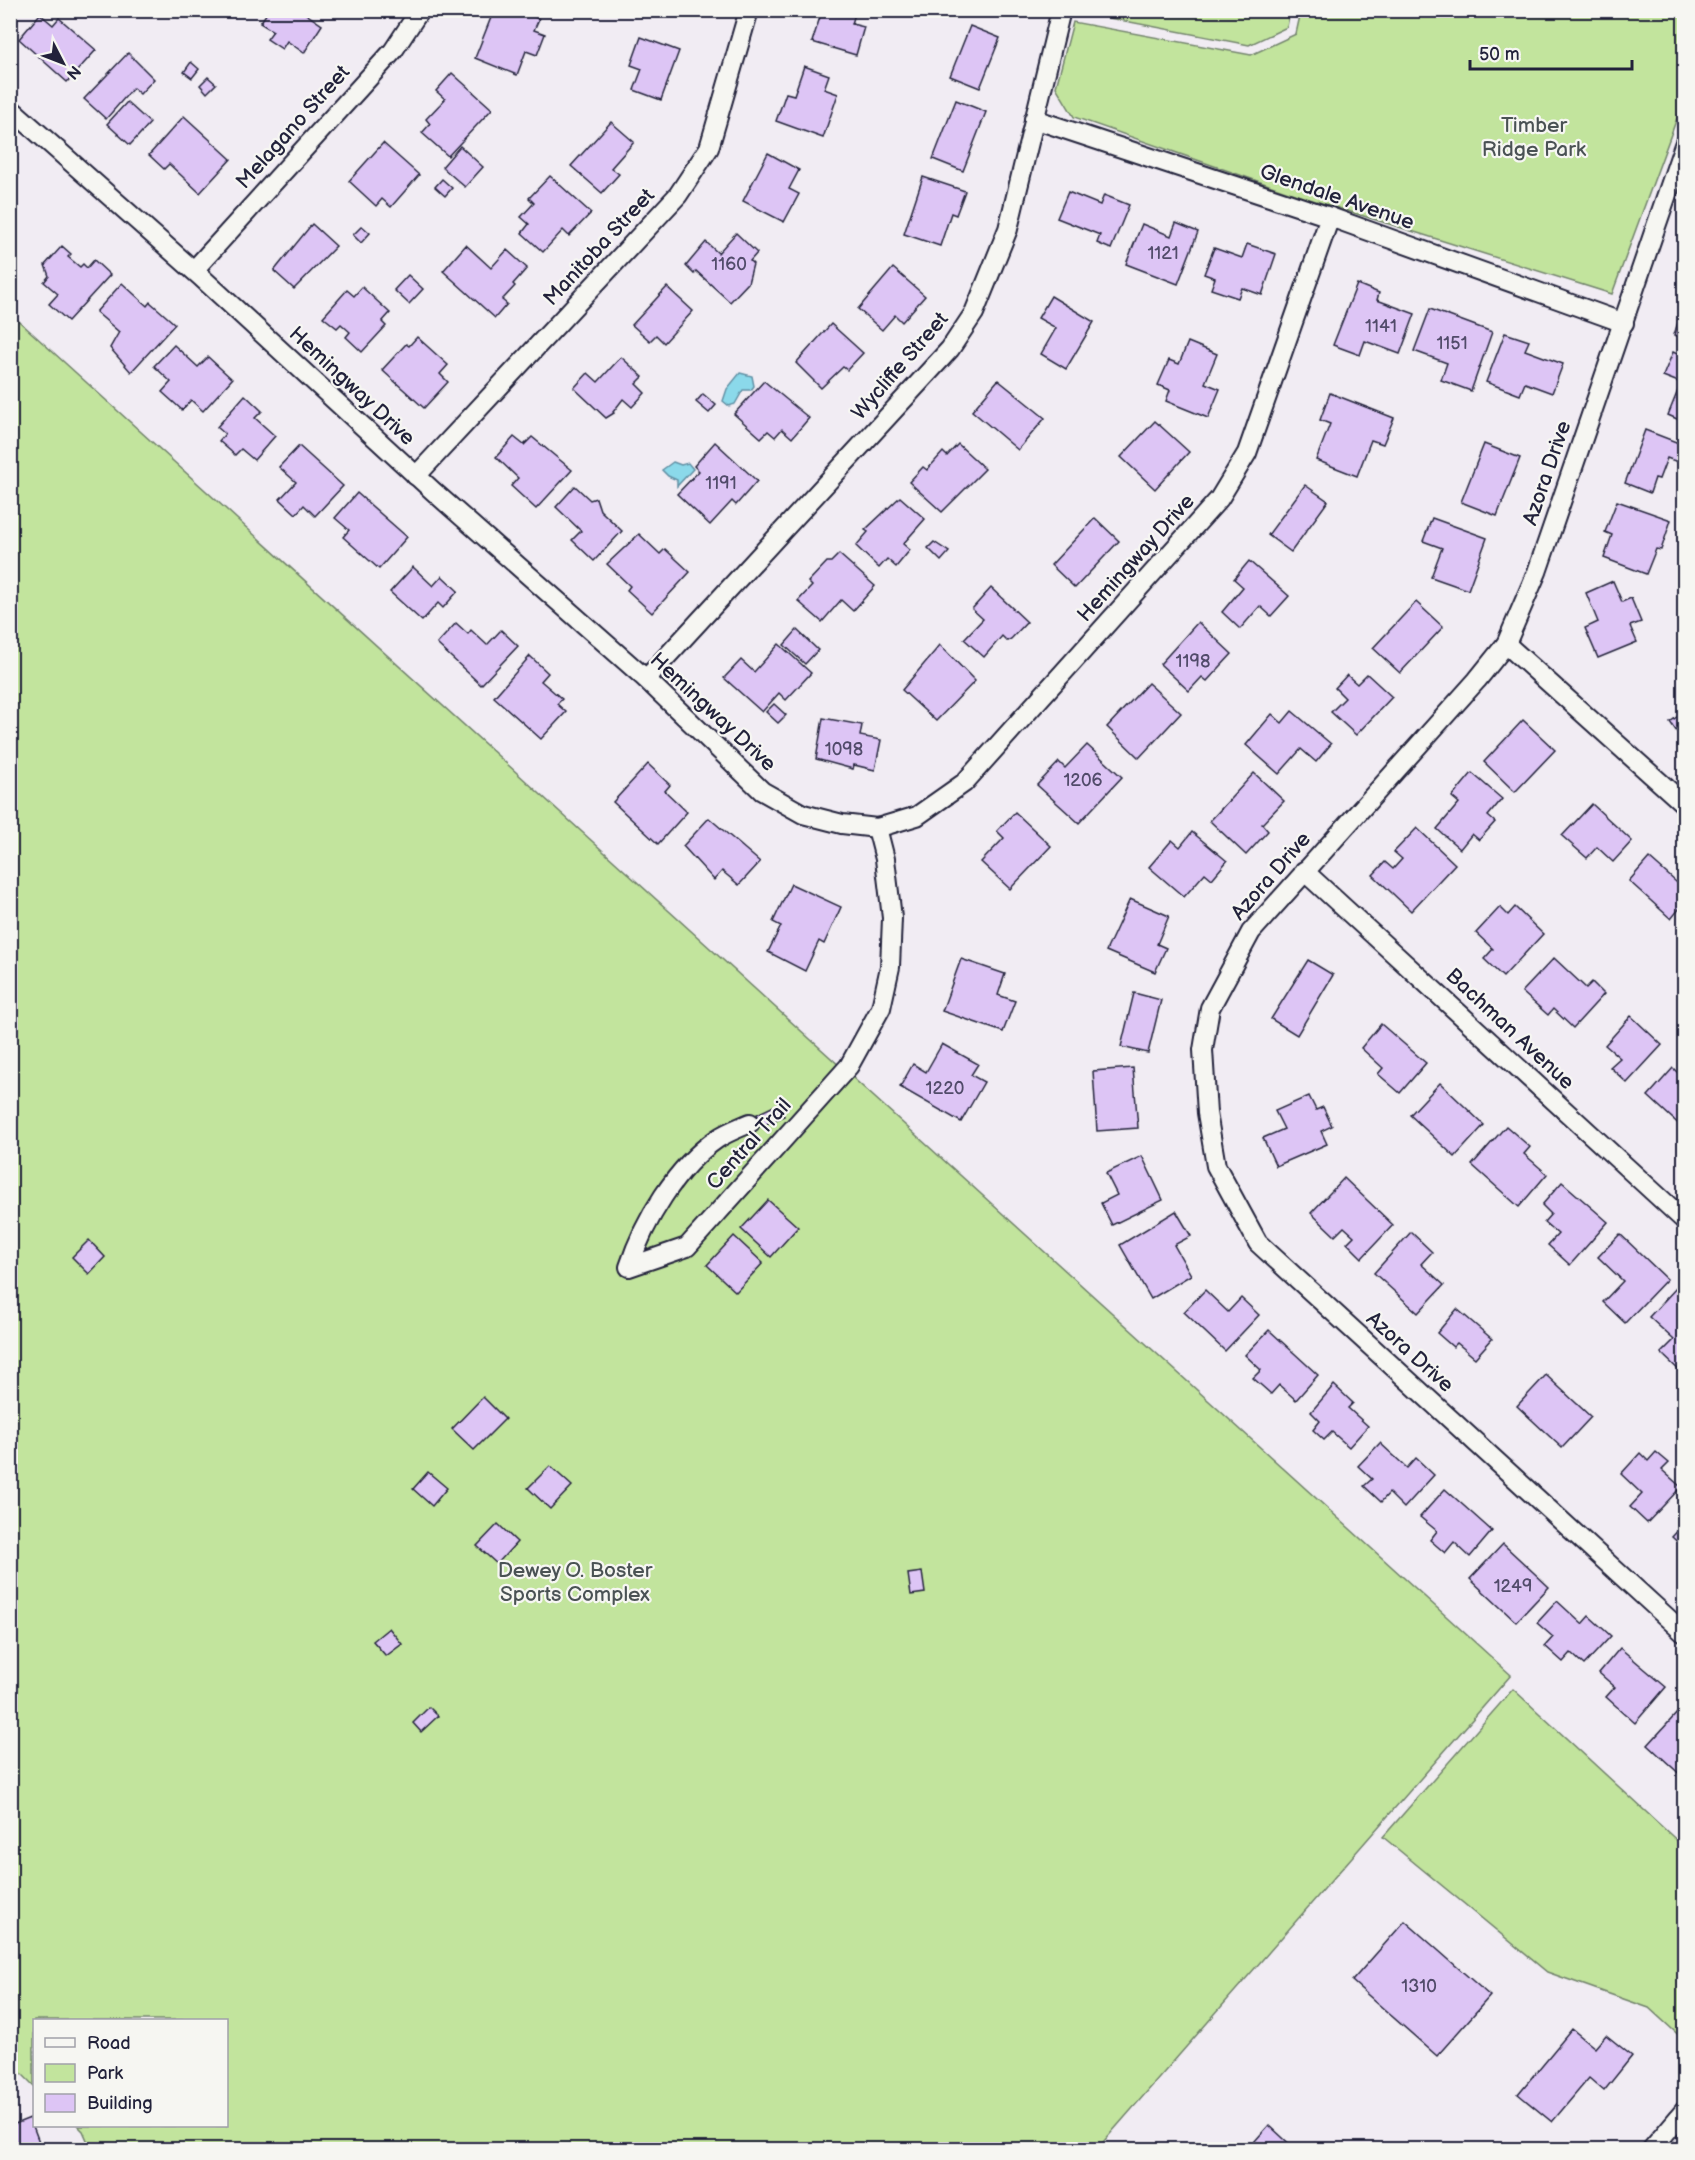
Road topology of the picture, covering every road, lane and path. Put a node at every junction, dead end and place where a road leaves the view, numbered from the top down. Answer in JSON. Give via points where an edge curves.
{"nodes":[{"id":1,"x":420,"y":10,"type":"edge"},
{"id":2,"x":749,"y":10,"type":"edge"},
{"id":3,"x":1061,"y":10,"type":"edge"},
{"id":4,"x":10,"y":108,"type":"edge"},
{"id":5,"x":1034,"y":119,"type":"junction"},
{"id":6,"x":1684,"y":145,"type":"edge"},
{"id":7,"x":1330,"y":217,"type":"junction"},
{"id":8,"x":194,"y":270,"type":"junction"},
{"id":9,"x":1624,"y":323,"type":"junction"},
{"id":10,"x":416,"y":476,"type":"junction"},
{"id":11,"x":1506,"y":644,"type":"junction"},
{"id":12,"x":646,"y":679,"type":"junction"},
{"id":13,"x":1684,"y":804,"type":"edge"},
{"id":14,"x":877,"y":828,"type":"junction"},
{"id":15,"x":1304,"y":871,"type":"junction"},
{"id":16,"x":750,"y":1123,"type":"dead end"},
{"id":17,"x":1684,"y":1220,"type":"edge"},
{"id":18,"x":1684,"y":1633,"type":"edge"},
{"id":19,"x":1684,"y":2111,"type":"edge"},
{"id":20,"x":1651,"y":2150,"type":"edge"}],
"edges":[{"from":1,"to":8,"type":"street","name":"Melagano Street","via":[[393,51]]},
{"from":2,"to":10,"type":"street","name":"Manitoba Street","via":[[709,148],[678,195]]},
{"from":3,"to":5,"type":"street","name":"Wycliffe Street"},
{"from":4,"to":8,"type":"street","name":"Hemingway Drive"},
{"from":5,"to":7,"type":"street","name":"Glendale Avenue"},
{"from":5,"to":12,"type":"street","name":"Wycliffe Street","via":[[1008,229],[974,313],[950,349]]},
{"from":6,"to":9,"type":"street","name":"Azora Drive"},
{"from":7,"to":9,"type":"street","name":"Glendale Avenue"},
{"from":7,"to":14,"type":"street","name":"Hemingway Drive","via":[[1247,453],[1219,499],[964,783],[917,816]]},
{"from":8,"to":10,"type":"street","name":"Hemingway Drive"},
{"from":9,"to":11,"type":"street","name":"Azora Drive","via":[[1537,572]]},
{"from":10,"to":12,"type":"street","name":"Hemingway Drive"},
{"from":11,"to":13,"type":"street"},
{"from":11,"to":15,"type":"street","name":"Azora Drive"},
{"from":12,"to":14,"type":"street","name":"Hemingway Drive","via":[[762,791],[803,814]]},
{"from":14,"to":16,"type":"street","name":"Central Trail","via":[[892,918],[890,967],[881,1008],[849,1066],[687,1247],[629,1267],[637,1244],[691,1161],[717,1139]]},
{"from":15,"to":17,"type":"street","name":"Bachman Avenue"},
{"from":15,"to":18,"type":"street","name":"Azora Drive","via":[[1251,932],[1210,1008],[1203,1050],[1206,1113],[1216,1166],[1257,1243]]},
{"from":19,"to":20,"type":"street"}]}
